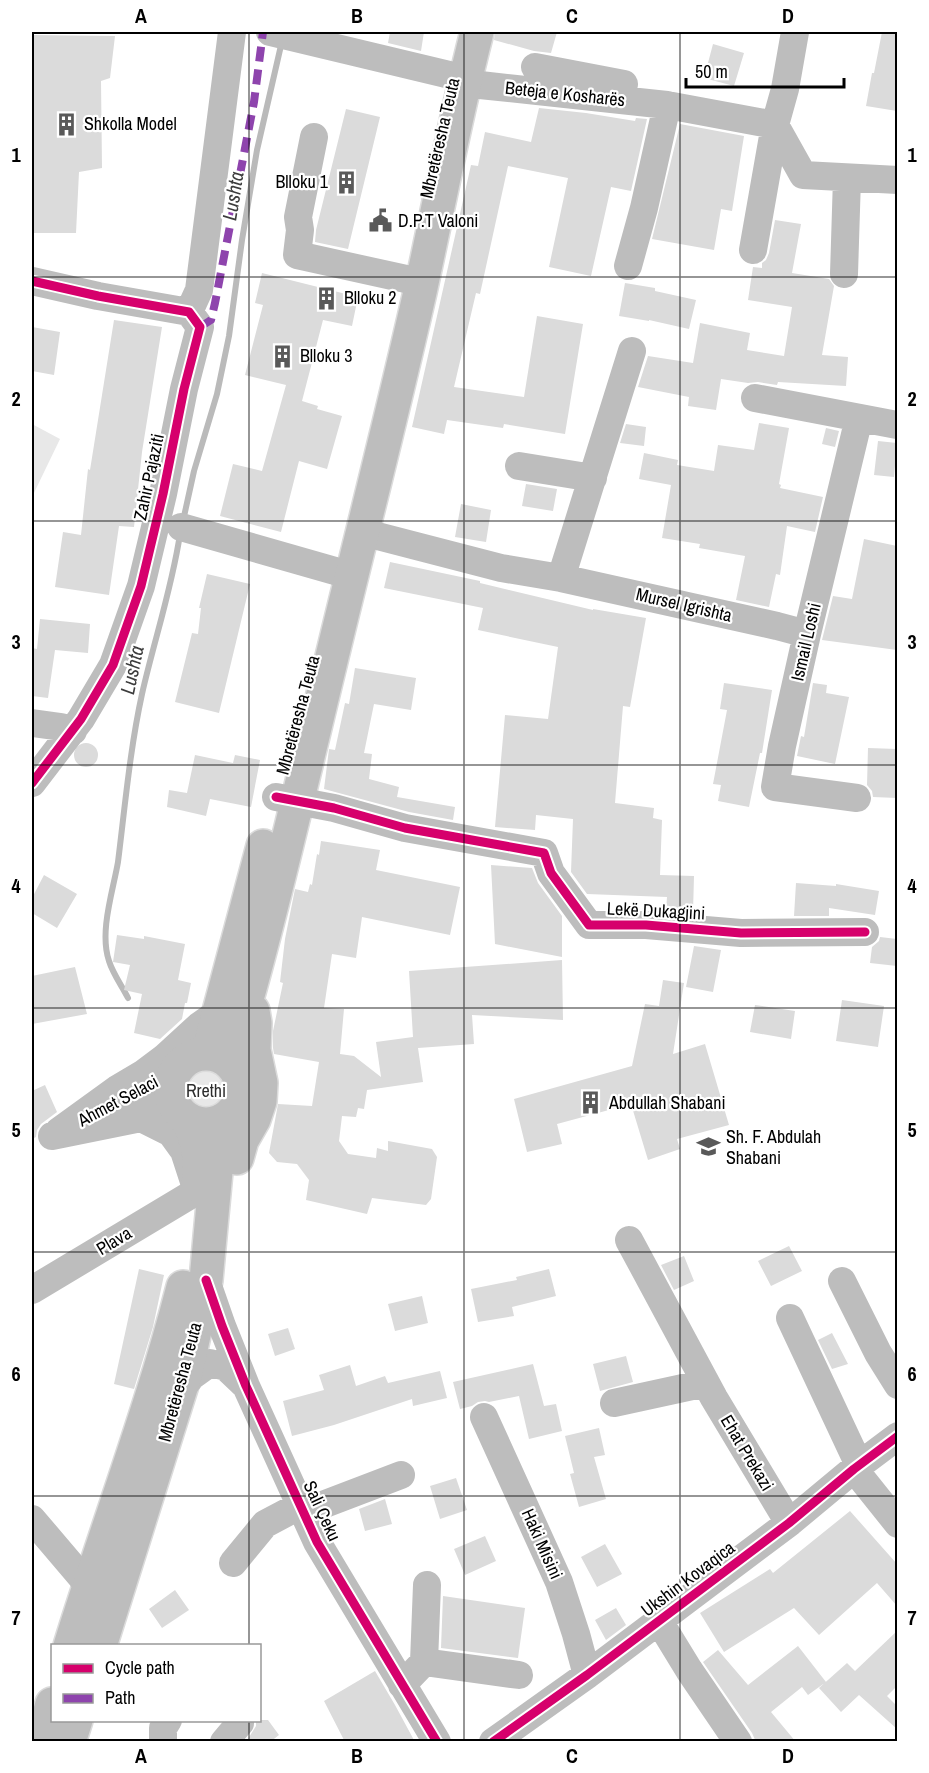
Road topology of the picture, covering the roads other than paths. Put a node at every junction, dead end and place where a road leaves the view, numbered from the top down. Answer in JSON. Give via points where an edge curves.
{"nodes":[{"id":1,"x":232,"y":32,"type":"edge"},
{"id":2,"x":272,"y":32,"type":"edge"},
{"id":3,"x":464,"y":32,"type":"edge"},
{"id":4,"x":477,"y":32,"type":"edge"},
{"id":5,"x":795,"y":32,"type":"edge"},
{"id":6,"x":535,"y":67,"type":"dead end"},
{"id":7,"x":460,"y":77,"type":"junction"},
{"id":8,"x":667,"y":105,"type":"junction"},
{"id":9,"x":777,"y":119,"type":"junction"},
{"id":10,"x":314,"y":137,"type":"dead end"},
{"id":11,"x":847,"y":178,"type":"junction"},
{"id":12,"x":897,"y":180,"type":"edge"},
{"id":13,"x":753,"y":250,"type":"dead end"},
{"id":14,"x":628,"y":266,"type":"dead end"},
{"id":15,"x":844,"y":274,"type":"dead end"},
{"id":16,"x":406,"y":279,"type":"junction"},
{"id":17,"x":32,"y":281,"type":"edge"},
{"id":18,"x":189,"y":312,"type":"junction"},
{"id":19,"x":632,"y":351,"type":"dead end"},
{"id":20,"x":755,"y":398,"type":"dead end"},
{"id":21,"x":859,"y":418,"type":"junction"},
{"id":22,"x":897,"y":425,"type":"edge"},
{"id":23,"x":519,"y":466,"type":"dead end"},
{"id":24,"x":593,"y":477,"type":"junction"},
{"id":25,"x":182,"y":527,"type":"dead end"},
{"id":26,"x":362,"y":532,"type":"junction"},
{"id":27,"x":335,"y":572,"type":"junction"},
{"id":28,"x":561,"y":578,"type":"junction"},
{"id":29,"x":807,"y":634,"type":"junction"},
{"id":30,"x":32,"y":723,"type":"edge"},
{"id":31,"x":73,"y":730,"type":"junction"},
{"id":32,"x":32,"y":783,"type":"edge"},
{"id":33,"x":858,"y":798,"type":"dead end"},
{"id":34,"x":287,"y":799,"type":"junction"},
{"id":35,"x":865,"y":932,"type":"dead end"},
{"id":36,"x":250,"y":992,"type":"junction"},
{"id":37,"x":219,"y":1012,"type":"junction"},
{"id":38,"x":206,"y":1059,"type":"junction"},
{"id":39,"x":180,"y":1112,"type":"junction"},
{"id":40,"x":232,"y":1113,"type":"junction"},
{"id":41,"x":42,"y":1142,"type":"edge"},
{"id":42,"x":197,"y":1191,"type":"junction"},
{"id":43,"x":628,"y":1240,"type":"dead end"},
{"id":44,"x":206,"y":1280,"type":"junction"},
{"id":45,"x":842,"y":1281,"type":"dead end"},
{"id":46,"x":32,"y":1290,"type":"edge"},
{"id":47,"x":790,"y":1318,"type":"dead end"},
{"id":48,"x":706,"y":1383,"type":"junction"},
{"id":49,"x":897,"y":1385,"type":"edge"},
{"id":50,"x":246,"y":1386,"type":"junction"},
{"id":51,"x":180,"y":1390,"type":"junction"},
{"id":52,"x":614,"y":1403,"type":"dead end"},
{"id":53,"x":484,"y":1417,"type":"dead end"},
{"id":54,"x":897,"y":1437,"type":"edge"},
{"id":55,"x":856,"y":1467,"type":"junction"},
{"id":56,"x":401,"y":1475,"type":"dead end"},
{"id":57,"x":302,"y":1508,"type":"junction"},
{"id":58,"x":32,"y":1519,"type":"edge"},
{"id":59,"x":789,"y":1523,"type":"junction"},
{"id":60,"x":897,"y":1524,"type":"edge"},
{"id":61,"x":233,"y":1563,"type":"dead end"},
{"id":62,"x":427,"y":1585,"type":"dead end"},
{"id":63,"x":89,"y":1586,"type":"junction"},
{"id":64,"x":659,"y":1621,"type":"junction"},
{"id":65,"x":71,"y":1644,"type":"edge"},
{"id":66,"x":100,"y":1644,"type":"edge"},
{"id":67,"x":424,"y":1662,"type":"junction"},
{"id":68,"x":519,"y":1675,"type":"dead end"},
{"id":69,"x":587,"y":1675,"type":"junction"},
{"id":70,"x":402,"y":1685,"type":"junction"},
{"id":71,"x":51,"y":1707,"type":"edge"},
{"id":72,"x":75,"y":1722,"type":"edge"},
{"id":73,"x":167,"y":1722,"type":"edge"},
{"id":74,"x":41,"y":1742,"type":"edge"},
{"id":75,"x":69,"y":1742,"type":"edge"},
{"id":76,"x":163,"y":1742,"type":"edge"},
{"id":77,"x":437,"y":1742,"type":"edge"},
{"id":78,"x":493,"y":1742,"type":"edge"},
{"id":79,"x":738,"y":1742,"type":"edge"}],
"edges":[{"from":1,"to":18,"type":"street","via":[[199,290]]},
{"from":2,"to":7,"type":"street","name":"Beteja e Kosharës"},
{"from":3,"to":7,"type":"main road","name":"Mbretëresha Teuta"},
{"from":4,"to":7,"type":"main road","name":"Mbretëresha Teuta"},
{"from":5,"to":9,"type":"street"},
{"from":6,"to":9,"type":"street"},
{"from":7,"to":8,"type":"street","name":"Beteja e Kosharës","via":[[491,87]]},
{"from":7,"to":16,"type":"main road","name":"Mbretëresha Teuta"},
{"from":7,"to":26,"type":"main road","name":"Mbretëresha Teuta","via":[[419,293]]},
{"from":8,"to":9,"type":"street","name":"Beteja e Kosharës"},
{"from":8,"to":14,"type":"street"},
{"from":9,"to":11,"type":"street","via":[[803,175]]},
{"from":9,"to":13,"type":"street"},
{"from":10,"to":16,"type":"street","via":[[298,217],[297,255]]},
{"from":11,"to":12,"type":"street"},
{"from":11,"to":15,"type":"street"},
{"from":16,"to":27,"type":"main road","name":"Mbretëresha Teuta"},
{"from":17,"to":18,"type":"street"},
{"from":18,"to":31,"type":"street","name":"Zahir Pajaziti","via":[[200,327],[141,586],[113,665]]},
{"from":19,"to":24,"type":"street"},
{"from":20,"to":21,"type":"street"},
{"from":21,"to":22,"type":"street"},
{"from":21,"to":29,"type":"street","name":"Ismail Loshi"},
{"from":23,"to":24,"type":"street"},
{"from":24,"to":28,"type":"street"},
{"from":25,"to":27,"type":"street"},
{"from":26,"to":28,"type":"street","name":"Mursel Igrishta","via":[[501,568]]},
{"from":26,"to":34,"type":"main road","name":"Mbretëresha Teuta"},
{"from":27,"to":34,"type":"main road","name":"Mbretëresha Teuta"},
{"from":28,"to":29,"type":"street","name":"Mursel Igrishta"},
{"from":29,"to":33,"type":"street","name":"Ismail Loshi","via":[[775,787]]},
{"from":30,"to":31,"type":"street"},
{"from":31,"to":32,"type":"street","name":"Zahir Pajaziti"},
{"from":34,"to":35,"type":"street","name":"Lekë Dukagjini","via":[[405,828],[544,853],[551,873],[589,925],[741,933]]},
{"from":34,"to":36,"type":"main road","name":"Mbretëresha Teuta"},
{"from":34,"to":37,"type":"main road","name":"Mbretëresha Teuta"},
{"from":36,"to":38,"type":"main road","name":"Mbretëresha Teuta"},
{"from":36,"to":44,"type":"main road","via":[[260,1101],[242,1140]]},
{"from":37,"to":38,"type":"main road","name":"Mbretëresha Teuta"},
{"from":37,"to":41,"type":"street","via":[[144,1073]]},
{"from":38,"to":39,"type":"main road","via":[[176,1071],[171,1088]]},
{"from":38,"to":40,"type":"main road","name":"Mbretëresha Teuta","via":[[237,1071],[242,1092]]},
{"from":38,"to":41,"type":"street","name":"Ahmet Selaci"},
{"from":39,"to":40,"type":"main road","via":[[204,1124],[214,1124]]},
{"from":39,"to":41,"type":"street","name":"Ahmet Selaci","via":[[147,1103]]},
{"from":39,"to":42,"type":"main road","name":"Mbretëresha Teuta","via":[[198,1145],[201,1167]]},
{"from":40,"to":44,"type":"main road","name":"Mbretëresha Teuta","via":[[218,1150]]},
{"from":41,"to":42,"type":"street","name":"Mbretëresha Teuta","via":[[141,1118],[171,1133],[184,1151]]},
{"from":42,"to":46,"type":"street","name":"Plava"},
{"from":42,"to":63,"type":"main road","name":"Mbretëresha Teuta","via":[[183,1283],[168,1344]]},
{"from":43,"to":48,"type":"street","name":"Ehat Prekazi"},
{"from":44,"to":50,"type":"street","name":"Sali Çeku"},
{"from":44,"to":51,"type":"main road","name":"Mbretëresha Teuta"},
{"from":45,"to":49,"type":"street"},
{"from":47,"to":55,"type":"street"},
{"from":48,"to":52,"type":"street"},
{"from":48,"to":59,"type":"street","name":"Ehat Prekazi"},
{"from":50,"to":51,"type":"street","name":"Sali Çeku","via":[[226,1367],[210,1363]]},
{"from":50,"to":57,"type":"street","name":"Sali Çeku"},
{"from":51,"to":66,"type":"main road","name":"Mbretëresha Teuta"},
{"from":53,"to":69,"type":"street","name":"Haki Misini","via":[[552,1564]]},
{"from":54,"to":55,"type":"street","name":"Ukshin Kovaqica"},
{"from":55,"to":59,"type":"street","name":"Ukshin Kovaqica"},
{"from":55,"to":60,"type":"street"},
{"from":56,"to":57,"type":"street","name":"Sali Çeku"},
{"from":57,"to":61,"type":"street","name":"Sali Çeku","via":[[265,1524]]},
{"from":57,"to":70,"type":"street","name":"Sali Çeku","via":[[317,1542]]},
{"from":58,"to":63,"type":"street"},
{"from":59,"to":64,"type":"street","name":"Ukshin Kovaqica"},
{"from":62,"to":67,"type":"street"},
{"from":63,"to":65,"type":"main road","name":"Mbretëresha Teuta"},
{"from":64,"to":69,"type":"street","name":"Ukshin Kovaqica"},
{"from":64,"to":79,"type":"street","name":"Ukshin Kovaqica"},
{"from":67,"to":68,"type":"street"},
{"from":67,"to":70,"type":"street"},
{"from":69,"to":78,"type":"street","name":"Ukshin Kovaqica"},
{"from":70,"to":77,"type":"street","name":"Sali Çeku"},
{"from":71,"to":74,"type":"main road"},
{"from":72,"to":75,"type":"main road"},
{"from":73,"to":76,"type":"street"}]}
